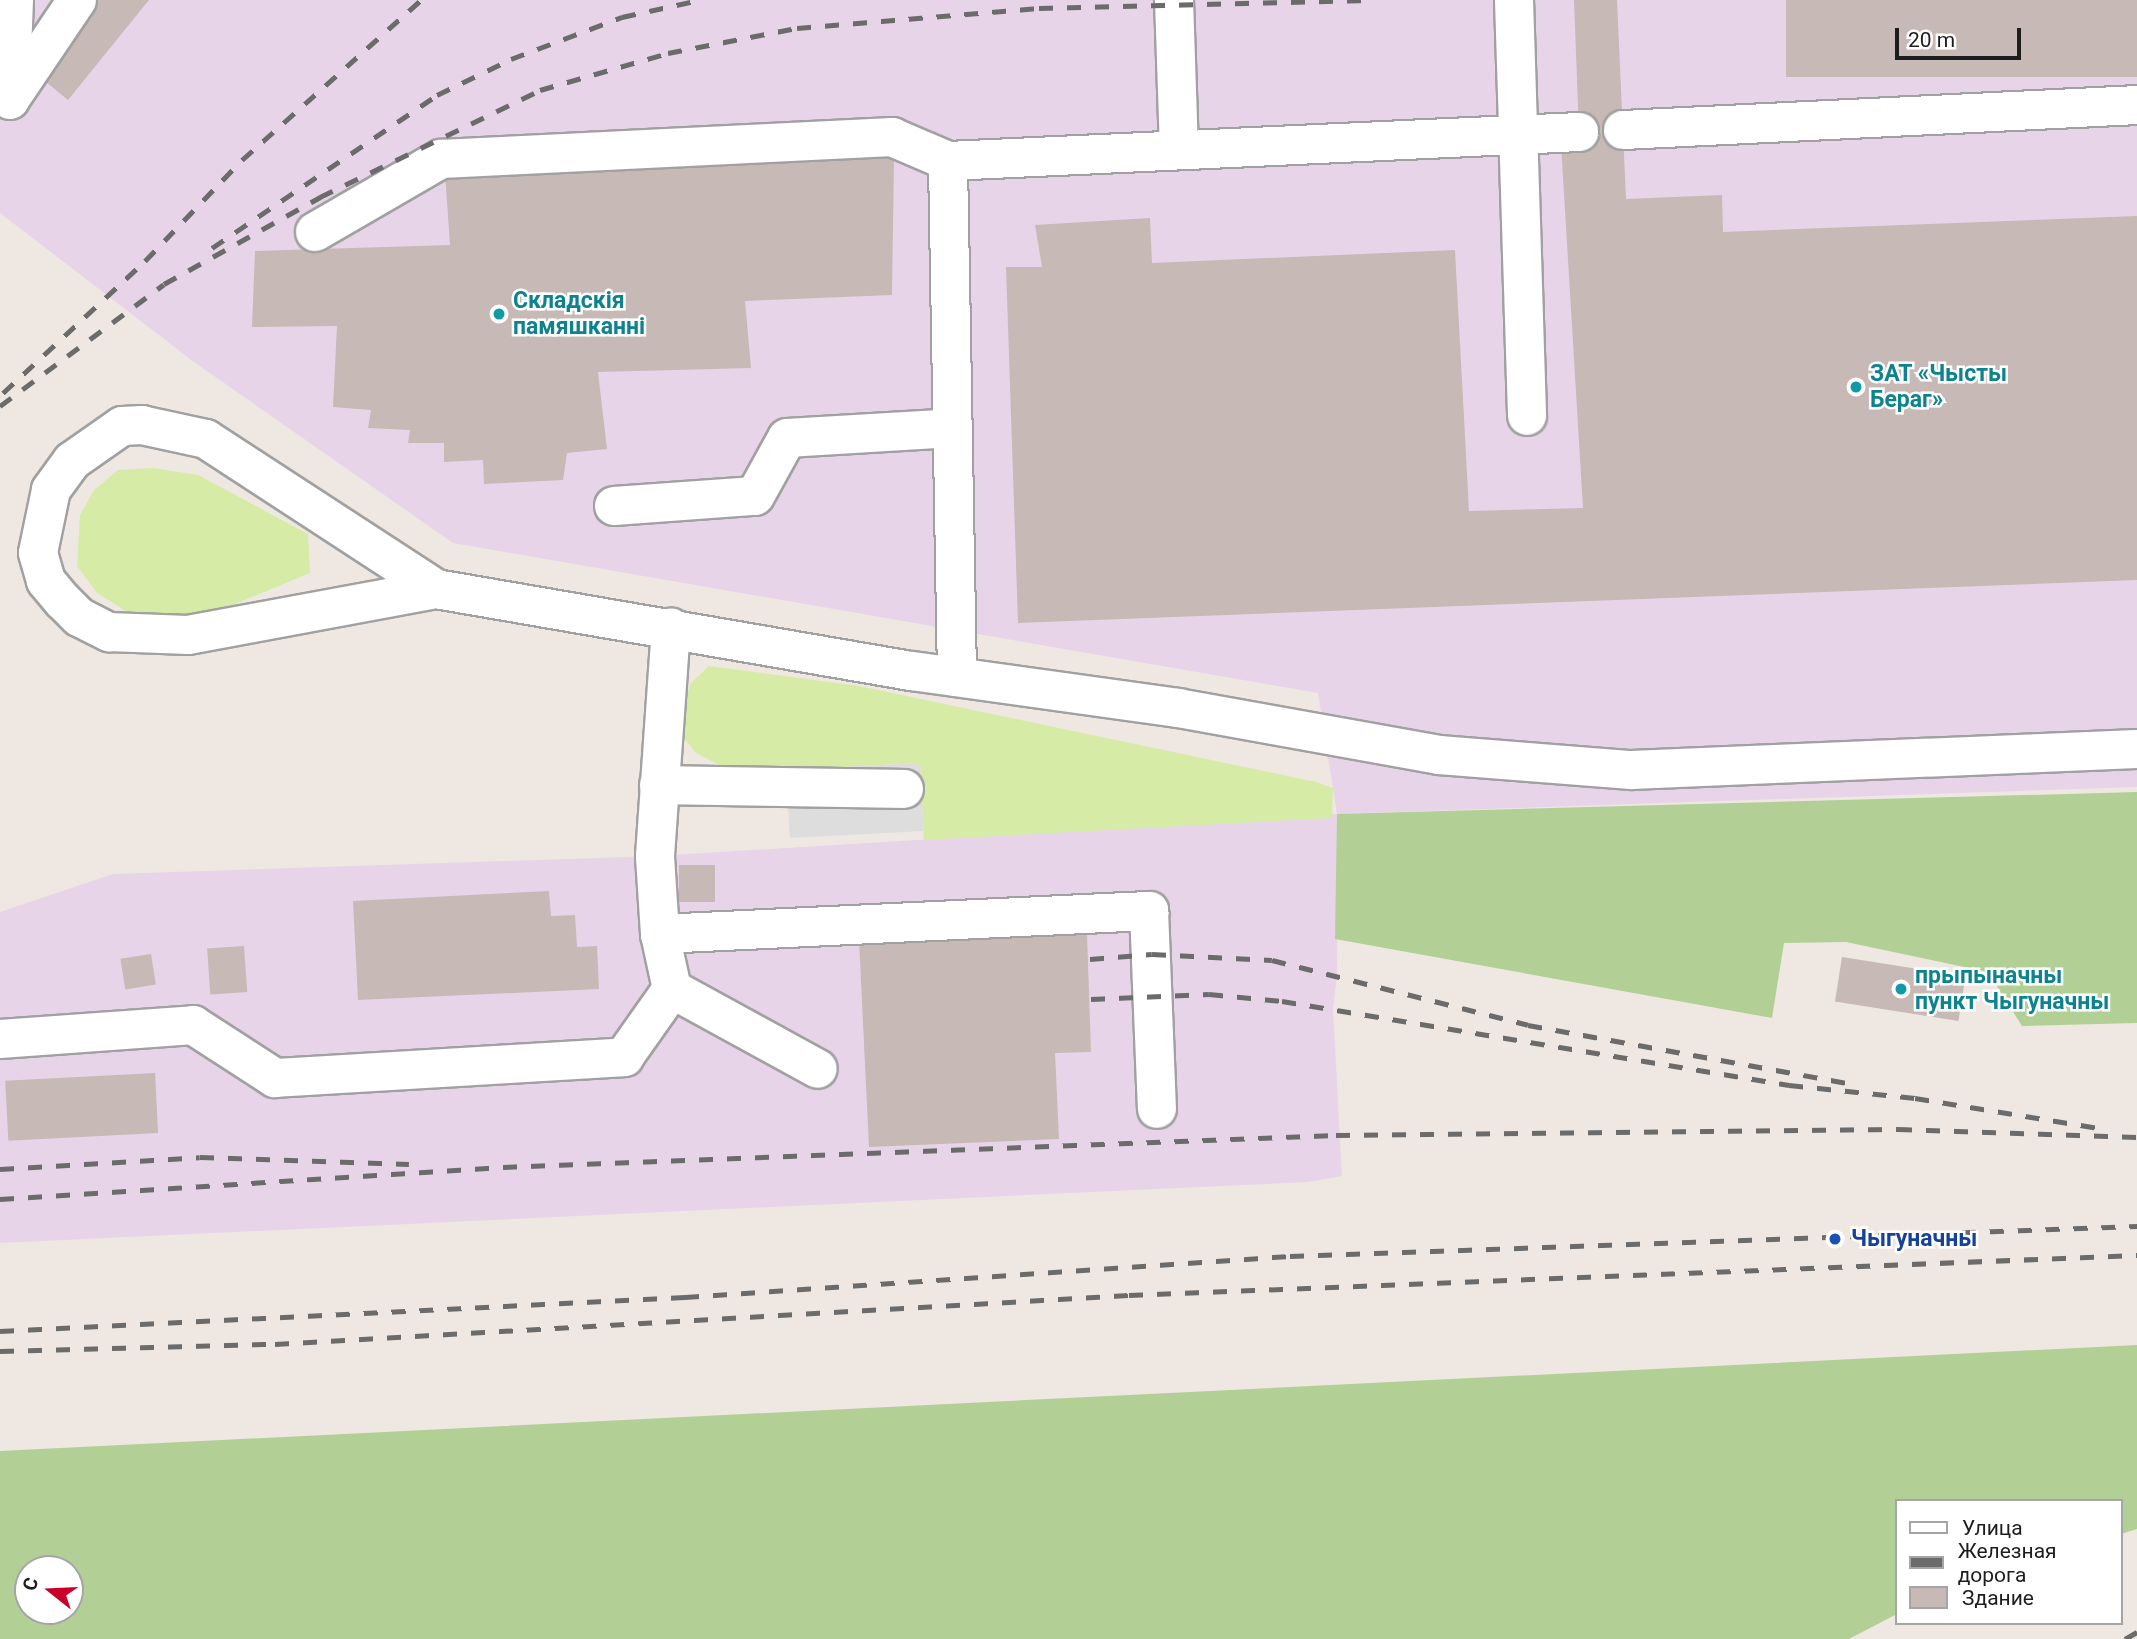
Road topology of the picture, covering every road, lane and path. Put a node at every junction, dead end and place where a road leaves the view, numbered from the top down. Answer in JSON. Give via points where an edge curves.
{"nodes":[{"id":1,"x":14,"y":0,"type":"edge"},
{"id":2,"x":77,"y":0,"type":"edge"},
{"id":3,"x":1174,"y":0,"type":"edge"},
{"id":4,"x":1514,"y":0,"type":"edge"},
{"id":5,"x":6,"y":105,"type":"edge"},
{"id":6,"x":2137,"y":105,"type":"edge"},
{"id":7,"x":1623,"y":130,"type":"dead end"},
{"id":8,"x":1579,"y":132,"type":"dead end"},
{"id":9,"x":1516,"y":135,"type":"junction"},
{"id":10,"x":1179,"y":150,"type":"junction"},
{"id":11,"x":948,"y":162,"type":"junction"},
{"id":12,"x":315,"y":232,"type":"dead end"},
{"id":13,"x":1527,"y":416,"type":"dead end"},
{"id":14,"x":953,"y":428,"type":"junction"},
{"id":15,"x":614,"y":506,"type":"dead end"},
{"id":16,"x":436,"y":589,"type":"junction"},
{"id":17,"x":671,"y":628,"type":"junction"},
{"id":18,"x":957,"y":677,"type":"junction"},
{"id":19,"x":2137,"y":749,"type":"edge"},
{"id":20,"x":659,"y":785,"type":"junction"},
{"id":21,"x":904,"y":789,"type":"dead end"},
{"id":22,"x":660,"y":934,"type":"junction"},
{"id":23,"x":672,"y":989,"type":"junction"},
{"id":24,"x":0,"y":1039,"type":"edge"},
{"id":25,"x":818,"y":1069,"type":"dead end"},
{"id":26,"x":1157,"y":1109,"type":"dead end"}],
"edges":[{"from":1,"to":5,"type":"lane"},
{"from":2,"to":5,"type":"lane"},
{"from":3,"to":10,"type":"lane"},
{"from":4,"to":9,"type":"lane"},
{"from":6,"to":7,"type":"lane"},
{"from":8,"to":9,"type":"lane"},
{"from":9,"to":10,"type":"lane"},
{"from":9,"to":13,"type":"lane"},
{"from":10,"to":11,"type":"lane"},
{"from":11,"to":12,"type":"lane","via":[[892,137],[441,159]]},
{"from":11,"to":14,"type":"lane"},
{"from":14,"to":15,"type":"lane","via":[[786,438],[755,496]]},
{"from":14,"to":18,"type":"lane"},
{"from":16,"to":16,"type":"lane","via":[[188,635],[109,632],[79,617],[63,601],[46,581],[38,553],[51,490],[72,461],[122,426],[142,425],[206,439]]},
{"from":16,"to":17,"type":"lane"},
{"from":17,"to":18,"type":"lane"},
{"from":17,"to":20,"type":"lane"},
{"from":18,"to":19,"type":"lane","via":[[1178,708],[1439,755],[1631,770]]},
{"from":20,"to":21,"type":"lane"},
{"from":20,"to":22,"type":"lane","via":[[655,856]]},
{"from":22,"to":23,"type":"lane"},
{"from":22,"to":26,"type":"lane","via":[[1149,911]]},
{"from":23,"to":24,"type":"lane","via":[[624,1057],[275,1078],[193,1025]]},
{"from":23,"to":25,"type":"lane"}]}
